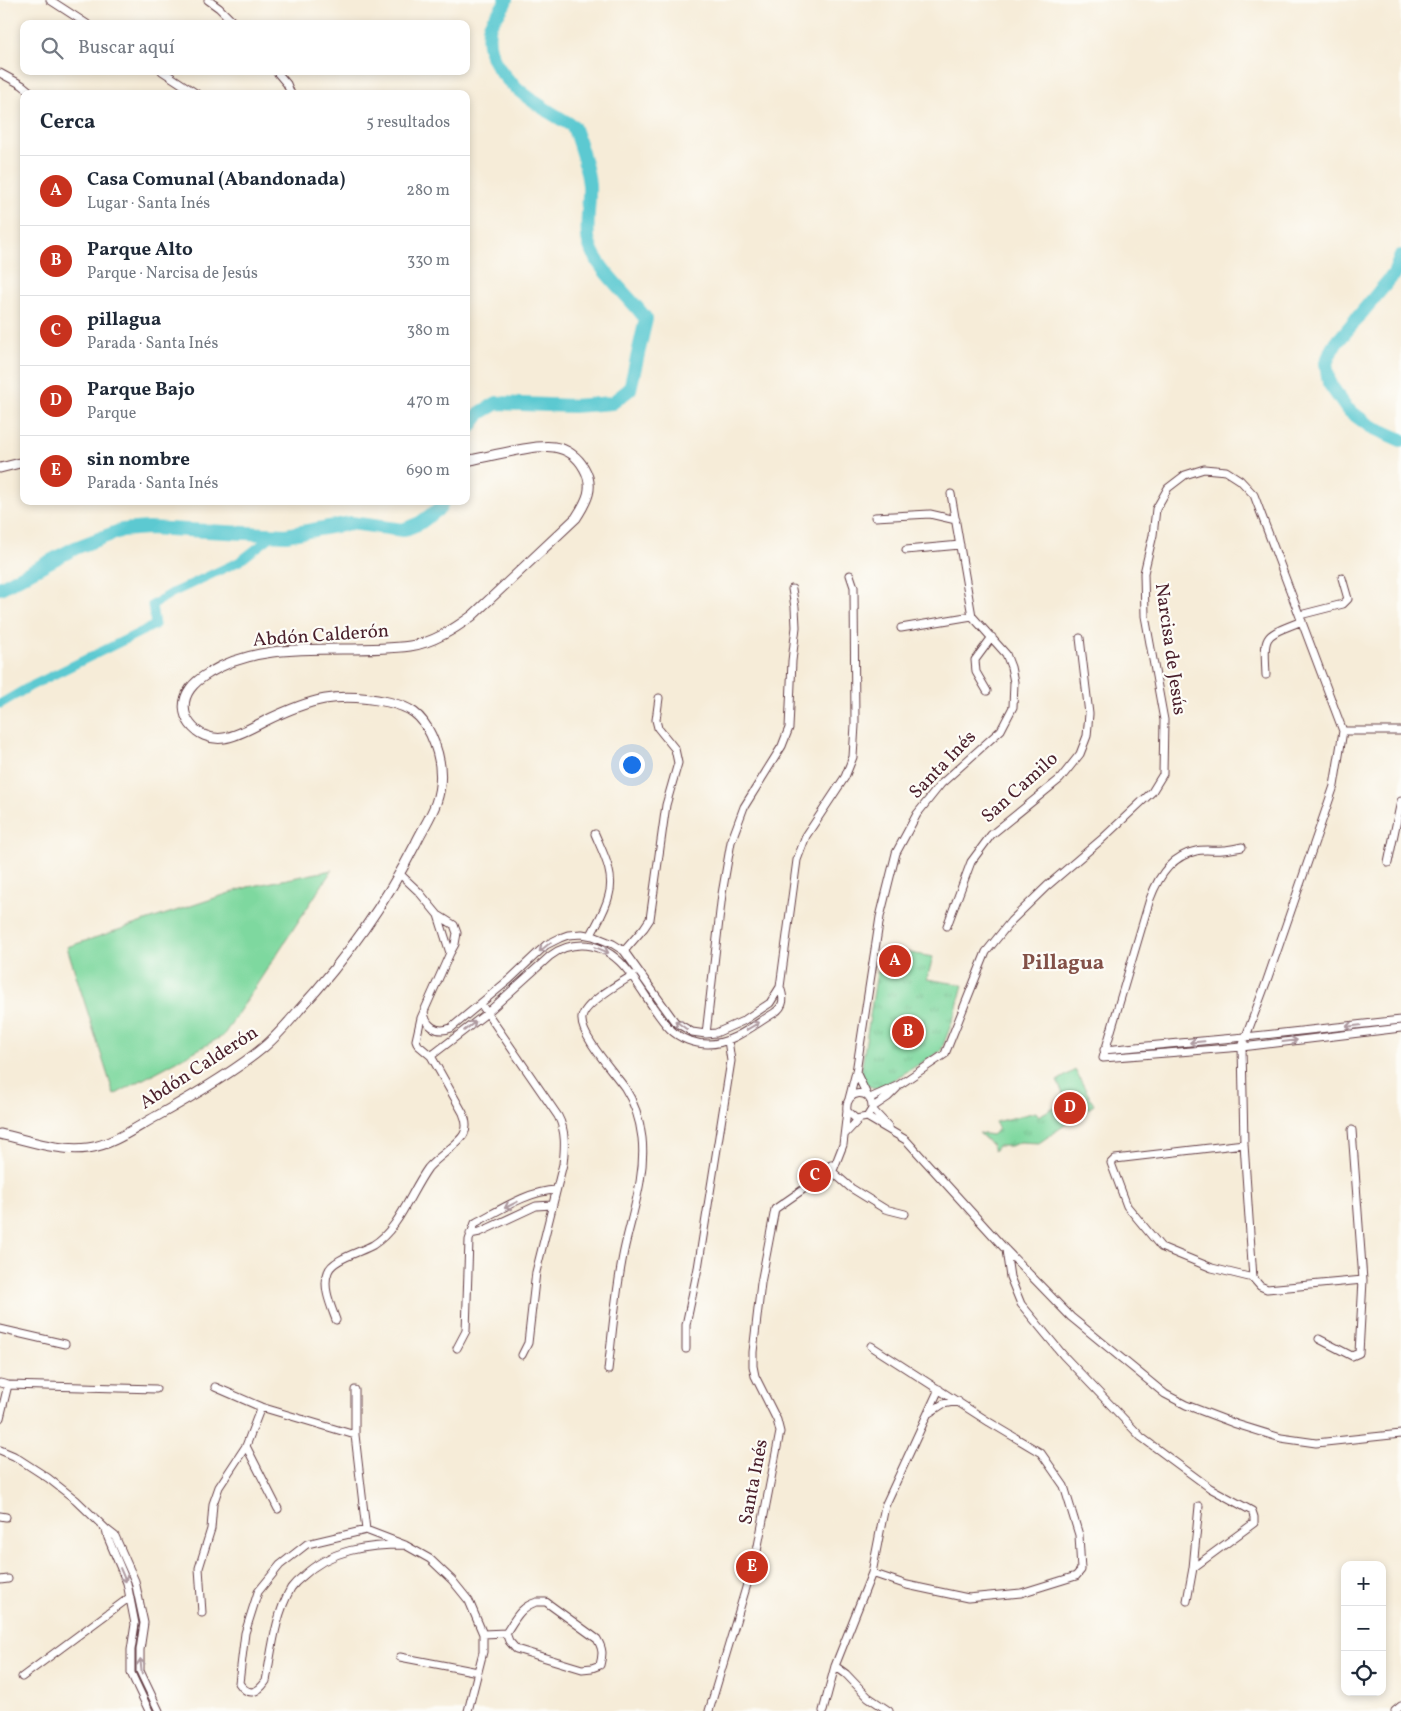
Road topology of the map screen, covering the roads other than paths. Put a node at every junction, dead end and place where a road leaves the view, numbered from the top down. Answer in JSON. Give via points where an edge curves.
{"nodes":[{"id":1,"x":50,"y":0,"type":"edge"},
{"id":2,"x":208,"y":0,"type":"edge"},
{"id":3,"x":81,"y":20,"type":"edge"},
{"id":4,"x":230,"y":20,"type":"edge"},
{"id":5,"x":0,"y":73,"type":"edge"},
{"id":6,"x":168,"y":75,"type":"edge"},
{"id":7,"x":279,"y":75,"type":"edge"},
{"id":8,"x":28,"y":90,"type":"edge"},
{"id":9,"x":192,"y":90,"type":"edge"},
{"id":10,"x":289,"y":90,"type":"edge"},
{"id":11,"x":471,"y":460,"type":"edge"},
{"id":12,"x":20,"y":463,"type":"edge"},
{"id":13,"x":0,"y":468,"type":"edge"},
{"id":14,"x":952,"y":494,"type":"dead end"},
{"id":15,"x":875,"y":517,"type":"dead end"},
{"id":16,"x":956,"y":520,"type":"junction"},
{"id":17,"x":960,"y":545,"type":"junction"},
{"id":18,"x":906,"y":550,"type":"dead end"},
{"id":19,"x":850,"y":575,"type":"dead end"},
{"id":20,"x":1342,"y":578,"type":"dead end"},
{"id":21,"x":792,"y":589,"type":"dead end"},
{"id":22,"x":972,"y":616,"type":"junction"},
{"id":23,"x":1301,"y":618,"type":"junction"},
{"id":24,"x":901,"y":628,"type":"dead end"},
{"id":25,"x":992,"y":637,"type":"junction"},
{"id":26,"x":1080,"y":638,"type":"dead end"},
{"id":27,"x":1266,"y":675,"type":"dead end"},
{"id":28,"x":987,"y":691,"type":"dead end"},
{"id":29,"x":659,"y":698,"type":"dead end"},
{"id":30,"x":1343,"y":731,"type":"junction"},
{"id":31,"x":1401,"y":731,"type":"edge"},
{"id":32,"x":1401,"y":801,"type":"edge"},
{"id":33,"x":595,"y":834,"type":"dead end"},
{"id":34,"x":1242,"y":847,"type":"dead end"},
{"id":35,"x":1388,"y":863,"type":"dead end"},
{"id":36,"x":400,"y":874,"type":"junction"},
{"id":37,"x":438,"y":915,"type":"junction"},
{"id":38,"x":947,"y":926,"type":"dead end"},
{"id":39,"x":591,"y":935,"type":"junction"},
{"id":40,"x":624,"y":951,"type":"junction"},
{"id":41,"x":450,"y":953,"type":"junction"},
{"id":42,"x":638,"y":972,"type":"junction"},
{"id":43,"x":631,"y":976,"type":"junction"},
{"id":44,"x":780,"y":987,"type":"junction"},
{"id":45,"x":481,"y":1004,"type":"junction"},
{"id":46,"x":424,"y":1011,"type":"junction"},
{"id":47,"x":486,"y":1013,"type":"junction"},
{"id":48,"x":1401,"y":1020,"type":"edge"},
{"id":49,"x":1401,"y":1028,"type":"edge"},
{"id":50,"x":706,"y":1034,"type":"junction"},
{"id":51,"x":1245,"y":1037,"type":"junction"},
{"id":52,"x":728,"y":1040,"type":"junction"},
{"id":53,"x":1242,"y":1047,"type":"junction"},
{"id":54,"x":1104,"y":1050,"type":"junction"},
{"id":55,"x":431,"y":1056,"type":"junction"},
{"id":56,"x":856,"y":1072,"type":"junction"},
{"id":57,"x":899,"y":1086,"type":"junction"},
{"id":58,"x":868,"y":1097,"type":"junction"},
{"id":59,"x":849,"y":1099,"type":"junction"},
{"id":60,"x":873,"y":1108,"type":"junction"},
{"id":61,"x":848,"y":1111,"type":"junction"},
{"id":62,"x":863,"y":1118,"type":"junction"},
{"id":63,"x":1352,"y":1130,"type":"dead end"},
{"id":64,"x":892,"y":1131,"type":"junction"},
{"id":65,"x":0,"y":1134,"type":"edge"},
{"id":66,"x":845,"y":1135,"type":"junction"},
{"id":67,"x":1244,"y":1144,"type":"junction"},
{"id":68,"x":829,"y":1170,"type":"junction"},
{"id":69,"x":556,"y":1190,"type":"junction"},
{"id":70,"x":552,"y":1205,"type":"junction"},
{"id":71,"x":905,"y":1214,"type":"dead end"},
{"id":72,"x":470,"y":1234,"type":"junction"},
{"id":73,"x":1006,"y":1250,"type":"junction"},
{"id":74,"x":1253,"y":1278,"type":"junction"},
{"id":75,"x":1363,"y":1280,"type":"junction"},
{"id":76,"x":336,"y":1320,"type":"dead end"},
{"id":77,"x":0,"y":1329,"type":"edge"},
{"id":78,"x":1319,"y":1340,"type":"dead end"},
{"id":79,"x":65,"y":1344,"type":"dead end"},
{"id":80,"x":871,"y":1346,"type":"dead end"},
{"id":81,"x":457,"y":1348,"type":"dead end"},
{"id":82,"x":686,"y":1349,"type":"dead end"},
{"id":83,"x":522,"y":1355,"type":"dead end"},
{"id":84,"x":608,"y":1370,"type":"dead end"},
{"id":85,"x":0,"y":1383,"type":"edge"},
{"id":86,"x":8,"y":1385,"type":"junction"},
{"id":87,"x":215,"y":1387,"type":"dead end"},
{"id":88,"x":939,"y":1389,"type":"junction"},
{"id":89,"x":156,"y":1390,"type":"dead end"},
{"id":90,"x":355,"y":1390,"type":"dead end"},
{"id":91,"x":958,"y":1401,"type":"junction"},
{"id":92,"x":261,"y":1407,"type":"junction"},
{"id":93,"x":927,"y":1415,"type":"junction"},
{"id":94,"x":0,"y":1418,"type":"edge"},
{"id":95,"x":355,"y":1434,"type":"junction"},
{"id":96,"x":1401,"y":1434,"type":"edge"},
{"id":97,"x":246,"y":1446,"type":"junction"},
{"id":98,"x":0,"y":1450,"type":"edge"},
{"id":99,"x":1199,"y":1506,"type":"dead end"},
{"id":100,"x":278,"y":1509,"type":"dead end"},
{"id":101,"x":106,"y":1529,"type":"junction"},
{"id":102,"x":366,"y":1530,"type":"junction"},
{"id":103,"x":405,"y":1544,"type":"junction"},
{"id":104,"x":1193,"y":1568,"type":"junction"},
{"id":105,"x":872,"y":1573,"type":"junction"},
{"id":106,"x":8,"y":1579,"type":"dead end"},
{"id":107,"x":0,"y":1580,"type":"edge"},
{"id":108,"x":130,"y":1597,"type":"junction"},
{"id":109,"x":1186,"y":1601,"type":"dead end"},
{"id":110,"x":202,"y":1613,"type":"dead end"},
{"id":111,"x":506,"y":1632,"type":"junction"},
{"id":112,"x":483,"y":1634,"type":"junction"},
{"id":113,"x":400,"y":1657,"type":"dead end"},
{"id":114,"x":835,"y":1666,"type":"junction"},
{"id":115,"x":478,"y":1672,"type":"junction"},
{"id":116,"x":22,"y":1677,"type":"dead end"},
{"id":117,"x":1401,"y":1706,"type":"edge"},
{"id":118,"x":149,"y":1711,"type":"edge"},
{"id":119,"x":159,"y":1711,"type":"edge"},
{"id":120,"x":468,"y":1711,"type":"edge"},
{"id":121,"x":708,"y":1711,"type":"edge"},
{"id":122,"x":823,"y":1711,"type":"edge"},
{"id":123,"x":890,"y":1711,"type":"edge"},
{"id":124,"x":1395,"y":1711,"type":"edge"}],
"edges":[{"from":1,"to":3,"type":"street"},
{"from":2,"to":4,"type":"street"},
{"from":5,"to":8,"type":"street"},
{"from":6,"to":9,"type":"street"},
{"from":7,"to":10,"type":"street"},
{"from":11,"to":36,"type":"street","name":"Abdón Calderón","via":[[537,447],[567,451],[580,460],[586,471],[590,481],[588,500],[576,518],[453,630],[412,646],[285,652],[239,659],[198,680],[184,701],[185,711],[194,728],[201,735],[213,739],[228,738],[320,698],[351,696],[406,706],[427,726],[442,779],[436,803]]},
{"from":12,"to":13,"type":"street"},
{"from":14,"to":16,"type":"street"},
{"from":15,"to":16,"type":"street","via":[[930,514]]},
{"from":16,"to":17,"type":"street"},
{"from":17,"to":18,"type":"street"},
{"from":17,"to":22,"type":"street"},
{"from":19,"to":44,"type":"street","via":[[854,587],[853,757],[846,777],[806,836],[797,860]]},
{"from":20,"to":23,"type":"street","via":[[1348,599],[1343,604]]},
{"from":21,"to":50,"type":"street","via":[[796,626],[789,728],[782,746],[744,807],[731,842]]},
{"from":22,"to":24,"type":"street"},
{"from":22,"to":25,"type":"street","name":"Santa Inés"},
{"from":23,"to":27,"type":"street","via":[[1268,638],[1265,645]]},
{"from":23,"to":30,"type":"street","name":"Narcisa de Jesús"},
{"from":23,"to":57,"type":"street","name":"Narcisa de Jesús","via":[[1258,503],[1240,480],[1226,471],[1204,469],[1185,475],[1168,488],[1156,509],[1144,573],[1145,616],[1164,720],[1163,774],[1152,792],[1011,921],[986,952],[945,1054]]},
{"from":25,"to":28,"type":"street","via":[[975,660],[976,672]]},
{"from":25,"to":56,"type":"street","name":"Santa Inés","via":[[1006,654],[1011,667],[1013,707],[1000,730],[941,784],[918,814],[896,853],[880,917]]},
{"from":26,"to":38,"type":"street","name":"San Camilo","via":[[1089,714],[1087,736],[1080,754],[1060,779],[991,835],[971,862]]},
{"from":29,"to":40,"type":"street","via":[[658,728],[675,749],[678,763],[666,805],[650,918]]},
{"from":30,"to":31,"type":"street"},
{"from":30,"to":51,"type":"street","name":"Narcisa de Jesús","via":[[1334,786]]},
{"from":32,"to":35,"type":"street"},
{"from":33,"to":39,"type":"street","via":[[605,857],[611,884],[609,897]]},
{"from":34,"to":54,"type":"street","via":[[1196,850],[1167,868],[1155,885]]},
{"from":36,"to":37,"type":"street"},
{"from":36,"to":65,"type":"street","name":"Abdón Calderón","via":[[361,935],[320,988],[263,1047],[204,1087],[102,1146],[85,1149],[58,1147]]},
{"from":37,"to":41,"type":"street"},
{"from":37,"to":41,"type":"street","via":[[454,925],[457,933]]},
{"from":39,"to":40,"type":"street"},
{"from":39,"to":45,"type":"street","one_way":true,"via":[[568,935],[552,941]]},
{"from":40,"to":42,"type":"street"},
{"from":41,"to":46,"type":"street"},
{"from":42,"to":43,"type":"street"},
{"from":50,"to":42,"type":"street","one_way":true,"via":[[692,1032],[676,1022]]},
{"from":47,"to":43,"type":"street","one_way":true,"via":[[550,956],[568,946],[600,948],[617,958]]},
{"from":43,"to":52,"type":"street","via":[[670,1029],[681,1037],[708,1044]]},
{"from":43,"to":84,"type":"street","via":[[591,1004],[582,1021],[585,1033],[634,1106],[640,1123],[643,1157],[618,1281]]},
{"from":44,"to":50,"type":"street","via":[[770,1003],[743,1021],[721,1032]]},
{"from":52,"to":44,"type":"street","one_way":true,"via":[[779,1010],[783,1002]]},
{"from":45,"to":46,"type":"street","via":[[452,1028],[444,1030],[430,1027]]},
{"from":45,"to":47,"type":"street"},
{"from":46,"to":55,"type":"street","via":[[416,1040]]},
{"from":55,"to":47,"type":"street","one_way":true},
{"from":47,"to":69,"type":"street","via":[[562,1125],[565,1150]]},
{"from":48,"to":51,"type":"street","one_way":true},
{"from":53,"to":49,"type":"street","one_way":true},
{"from":51,"to":53,"type":"street","name":"Narcisa de Jesús"},
{"from":51,"to":54,"type":"street","one_way":true},
{"from":52,"to":82,"type":"street","via":[[731,1061],[686,1325]]},
{"from":53,"to":54,"type":"street","via":[[1103,1058]]},
{"from":53,"to":67,"type":"street","name":"Narcisa de Jesús"},
{"from":55,"to":76,"type":"street","via":[[467,1121],[464,1136],[429,1167],[386,1235],[331,1267],[326,1283]]},
{"from":56,"to":58,"type":"street"},
{"from":56,"to":59,"type":"street","name":"Santa Inés"},
{"from":57,"to":58,"type":"street","name":"Narcisa de Jesús"},
{"from":57,"to":60,"type":"street"},
{"from":58,"to":59,"type":"street","via":[[855,1094]]},
{"from":58,"to":60,"type":"street"},
{"from":59,"to":61,"type":"street"},
{"from":60,"to":62,"type":"street"},
{"from":60,"to":64,"type":"street"},
{"from":61,"to":62,"type":"street","via":[[852,1117]]},
{"from":61,"to":66,"type":"street","name":"Santa Inés"},
{"from":62,"to":64,"type":"street"},
{"from":62,"to":66,"type":"street","name":"Santa Inés"},
{"from":63,"to":75,"type":"street"},
{"from":64,"to":73,"type":"street","via":[[906,1140]]},
{"from":66,"to":68,"type":"street","name":"Santa Inés","via":[[836,1163]]},
{"from":67,"to":74,"type":"street","name":"Narcisa de Jesús"},
{"from":67,"to":74,"type":"street","via":[[1115,1159],[1111,1163],[1127,1206],[1161,1247],[1212,1268]]},
{"from":68,"to":71,"type":"street","via":[[885,1209]]},
{"from":68,"to":121,"type":"street","name":"Santa Inés","via":[[814,1186],[808,1186],[775,1209],[761,1283],[753,1366],[754,1376],[780,1432],[757,1551]]},
{"from":69,"to":70,"type":"street"},
{"from":69,"to":72,"type":"street","one_way":true,"via":[[532,1194],[475,1223]]},
{"from":70,"to":72,"type":"street","via":[[536,1206]]},
{"from":70,"to":83,"type":"street","via":[[536,1272],[528,1343]]},
{"from":72,"to":81,"type":"street","via":[[466,1330]]},
{"from":73,"to":96,"type":"street","via":[[1070,1317],[1165,1394],[1186,1405],[1272,1435],[1316,1443]]},
{"from":73,"to":104,"type":"street","via":[[1010,1278],[1021,1304],[1063,1355],[1141,1437],[1210,1488],[1252,1511],[1254,1523]]},
{"from":74,"to":75,"type":"street","via":[[1267,1289]]},
{"from":75,"to":78,"type":"street","via":[[1359,1353],[1352,1356]]},
{"from":77,"to":79,"type":"street"},
{"from":80,"to":88,"type":"street"},
{"from":85,"to":86,"type":"street"},
{"from":86,"to":89,"type":"street"},
{"from":86,"to":94,"type":"street"},
{"from":87,"to":92,"type":"street"},
{"from":88,"to":91,"type":"street"},
{"from":88,"to":93,"type":"street"},
{"from":90,"to":95,"type":"street"},
{"from":91,"to":93,"type":"street","via":[[943,1404]]},
{"from":91,"to":105,"type":"street","via":[[1041,1453],[1064,1486],[1079,1535],[1080,1574],[1021,1593],[968,1598],[907,1586]]},
{"from":92,"to":95,"type":"street"},
{"from":92,"to":97,"type":"street"},
{"from":93,"to":105,"type":"street","via":[[885,1506]]},
{"from":95,"to":102,"type":"street"},
{"from":97,"to":100,"type":"street"},
{"from":97,"to":110,"type":"street","via":[[219,1487],[213,1504],[211,1529],[199,1568]]},
{"from":98,"to":101,"type":"street","via":[[48,1478]]},
{"from":99,"to":104,"type":"street"},
{"from":101,"to":108,"type":"street","one_way":true},
{"from":119,"to":101,"type":"street","one_way":true,"via":[[140,1671],[144,1624],[135,1580],[115,1536]]},
{"from":102,"to":103,"type":"street"},
{"from":102,"to":103,"type":"street","via":[[307,1544],[280,1565],[258,1592],[245,1633],[239,1683],[246,1691],[262,1688],[266,1681],[282,1608],[292,1586],[314,1565],[344,1552],[374,1545]]},
{"from":103,"to":112,"type":"street","via":[[430,1559],[452,1580],[469,1601]]},
{"from":104,"to":109,"type":"street"},
{"from":105,"to":114,"type":"street"},
{"from":106,"to":107,"type":"street"},
{"from":108,"to":116,"type":"street"},
{"from":108,"to":118,"type":"street","via":[[135,1624],[131,1673]]},
{"from":111,"to":111,"type":"street","via":[[522,1609],[529,1604],[546,1602],[597,1639],[603,1655],[600,1665],[582,1669],[516,1649]]},
{"from":111,"to":112,"type":"street"},
{"from":112,"to":115,"type":"street"},
{"from":113,"to":115,"type":"street"},
{"from":114,"to":122,"type":"street"},
{"from":114,"to":123,"type":"street","via":[[868,1697]]},
{"from":115,"to":120,"type":"street"},
{"from":117,"to":124,"type":"street"}]}
